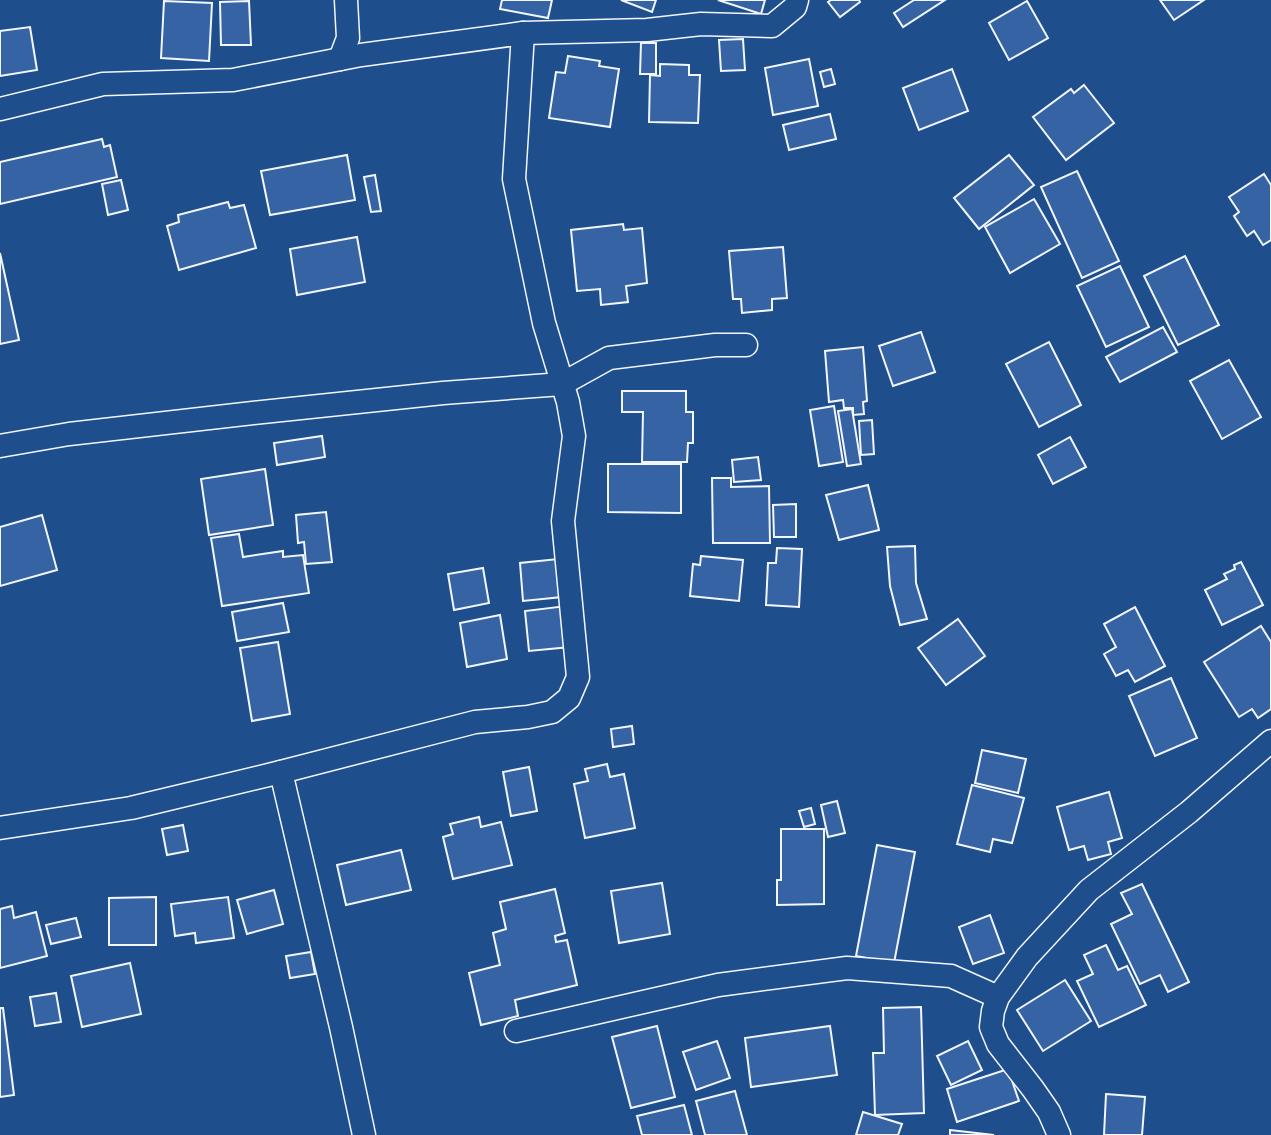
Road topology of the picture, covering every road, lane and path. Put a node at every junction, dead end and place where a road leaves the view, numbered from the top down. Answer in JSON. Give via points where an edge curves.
{"nodes":[{"id":1,"x":346,"y":0,"type":"edge"},
{"id":2,"x":797,"y":0,"type":"edge"},
{"id":3,"x":523,"y":33,"type":"junction"},
{"id":4,"x":340,"y":59,"type":"junction"},
{"id":5,"x":0,"y":109,"type":"edge"},
{"id":6,"x":746,"y":345,"type":"dead end"},
{"id":7,"x":562,"y":384,"type":"junction"},
{"id":8,"x":0,"y":446,"type":"edge"},
{"id":9,"x":1271,"y":741,"type":"edge"},
{"id":10,"x":281,"y":772,"type":"junction"},
{"id":11,"x":0,"y":828,"type":"edge"},
{"id":12,"x":998,"y":997,"type":"junction"},
{"id":13,"x":516,"y":1031,"type":"dead end"},
{"id":14,"x":364,"y":1135,"type":"edge"},
{"id":15,"x":1059,"y":1135,"type":"edge"}],
"edges":[{"from":1,"to":4,"type":"street","via":[[348,38]]},
{"from":2,"to":3,"type":"street","via":[[772,26]]},
{"from":3,"to":4,"type":"street"},
{"from":3,"to":7,"type":"street","via":[[514,179]]},
{"from":4,"to":5,"type":"street","via":[[233,80],[103,84]]},
{"from":6,"to":7,"type":"street","via":[[609,358]]},
{"from":7,"to":8,"type":"street","via":[[238,415]]},
{"from":7,"to":10,"type":"street","via":[[574,436],[563,521],[578,677],[569,698],[552,712],[475,722]]},
{"from":9,"to":12,"type":"street","via":[[1089,890]]},
{"from":10,"to":11,"type":"street","via":[[131,808]]},
{"from":10,"to":14,"type":"street"},
{"from":12,"to":13,"type":"street","via":[[951,976],[847,968],[718,985]]},
{"from":12,"to":15,"type":"street","via":[[991,1027],[998,1044],[1049,1112]]}]}
